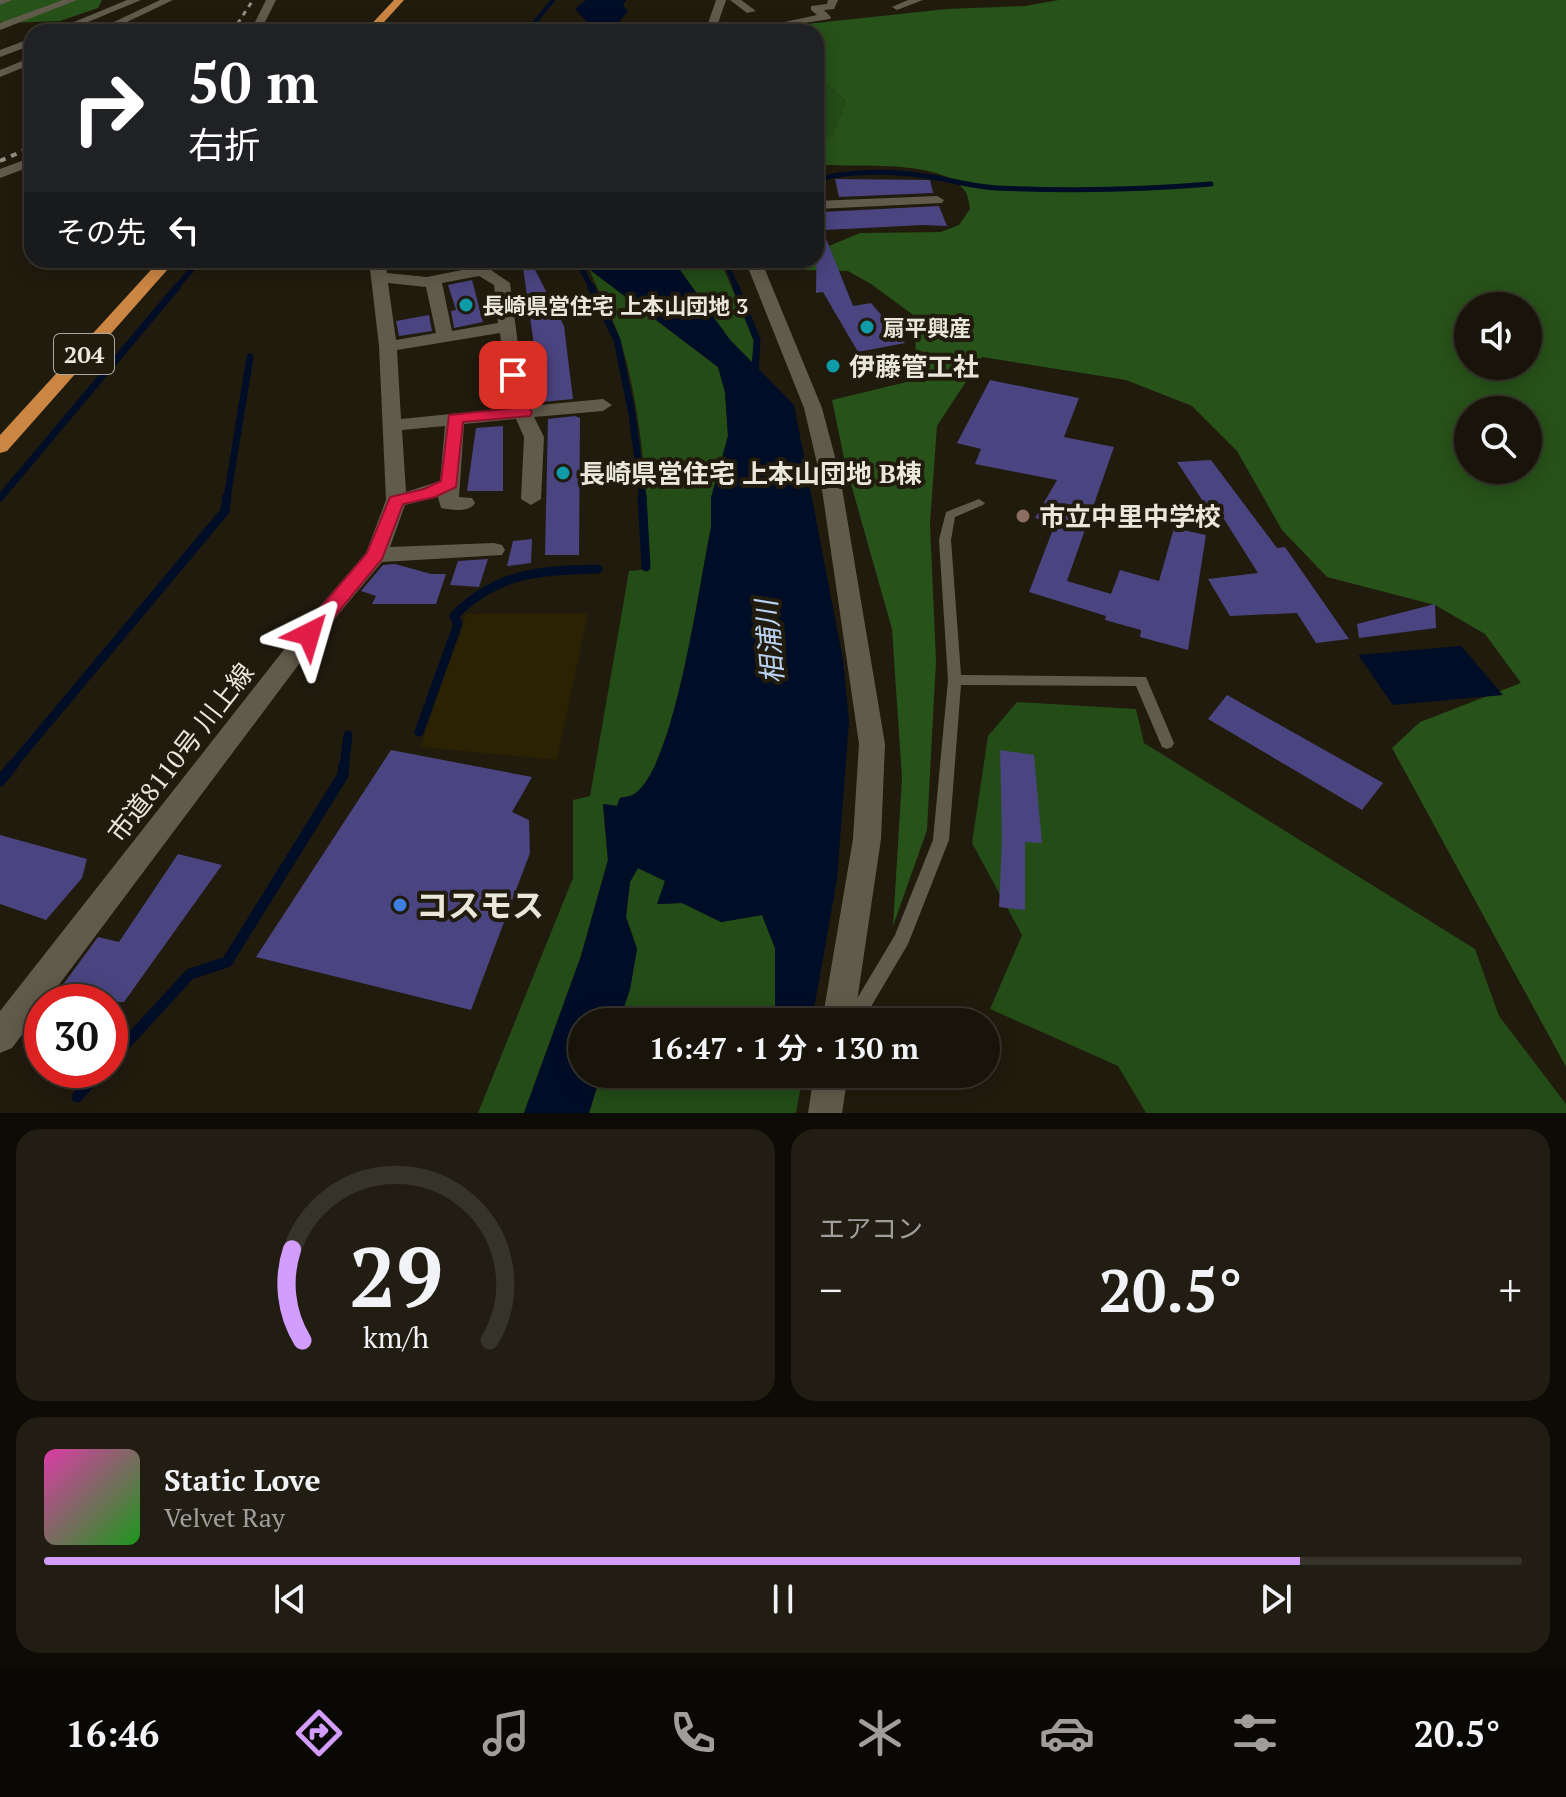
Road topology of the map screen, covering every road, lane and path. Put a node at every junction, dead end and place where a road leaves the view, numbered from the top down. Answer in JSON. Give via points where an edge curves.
{"nodes":[{"id":1,"x":7,"y":0,"type":"edge"},
{"id":2,"x":72,"y":0,"type":"edge"},
{"id":3,"x":136,"y":0,"type":"edge"},
{"id":4,"x":168,"y":0,"type":"edge"},
{"id":5,"x":271,"y":0,"type":"edge"},
{"id":6,"x":399,"y":0,"type":"edge"},
{"id":7,"x":721,"y":0,"type":"edge"},
{"id":8,"x":735,"y":0,"type":"edge"},
{"id":9,"x":833,"y":0,"type":"edge"},
{"id":10,"x":918,"y":0,"type":"edge"},
{"id":11,"x":0,"y":2,"type":"edge"},
{"id":12,"x":897,"y":7,"type":"dead end"},
{"id":13,"x":751,"y":11,"type":"dead end"},
{"id":14,"x":785,"y":23,"type":"dead end"},
{"id":15,"x":75,"y":24,"type":"edge"},
{"id":16,"x":116,"y":24,"type":"edge"},
{"id":17,"x":259,"y":24,"type":"edge"},
{"id":18,"x":376,"y":24,"type":"edge"},
{"id":19,"x":713,"y":24,"type":"edge"},
{"id":20,"x":0,"y":29,"type":"edge"},
{"id":21,"x":24,"y":34,"type":"edge"},
{"id":22,"x":24,"y":44,"type":"edge"},
{"id":23,"x":0,"y":54,"type":"edge"},
{"id":24,"x":24,"y":64,"type":"edge"},
{"id":25,"x":0,"y":74,"type":"edge"},
{"id":26,"x":24,"y":164,"type":"edge"},
{"id":27,"x":0,"y":174,"type":"edge"},
{"id":28,"x":937,"y":200,"type":"dead end"},
{"id":29,"x":824,"y":205,"type":"edge"},
{"id":30,"x":161,"y":268,"type":"edge"},
{"id":31,"x":472,"y":268,"type":"edge"},
{"id":32,"x":481,"y":268,"type":"edge"},
{"id":33,"x":756,"y":268,"type":"edge"},
{"id":34,"x":378,"y":269,"type":"edge"},
{"id":35,"x":434,"y":283,"type":"junction"},
{"id":36,"x":507,"y":327,"type":"junction"},
{"id":37,"x":445,"y":337,"type":"junction"},
{"id":38,"x":388,"y":346,"type":"junction"},
{"id":39,"x":603,"y":405,"type":"dead end"},
{"id":40,"x":524,"y":412,"type":"junction"},
{"id":41,"x":455,"y":418,"type":"junction"},
{"id":42,"x":394,"y":425,"type":"junction"},
{"id":43,"x":0,"y":447,"type":"edge"},
{"id":44,"x":450,"y":484,"type":"junction"},
{"id":45,"x":531,"y":499,"type":"dead end"},
{"id":46,"x":396,"y":500,"type":"junction"},
{"id":47,"x":465,"y":503,"type":"dead end"},
{"id":48,"x":979,"y":503,"type":"dead end"},
{"id":49,"x":494,"y":550,"type":"dead end"},
{"id":50,"x":376,"y":555,"type":"junction"},
{"id":51,"x":955,"y":680,"type":"junction"},
{"id":52,"x":1167,"y":743,"type":"dead end"},
{"id":53,"x":840,"y":1008,"type":"edge"},
{"id":54,"x":860,"y":1008,"type":"edge"},
{"id":55,"x":0,"y":1037,"type":"edge"},
{"id":56,"x":829,"y":1088,"type":"edge"},
{"id":57,"x":825,"y":1113,"type":"edge"}],
"edges":[{"from":1,"to":11,"type":"street"},
{"from":2,"to":20,"type":"street"},
{"from":3,"to":15,"type":"street"},
{"from":4,"to":16,"type":"street"},
{"from":5,"to":17,"type":"street"},
{"from":6,"to":18,"type":"highway"},
{"from":7,"to":19,"type":"street"},
{"from":8,"to":13,"type":"street"},
{"from":9,"to":14,"type":"street","via":[[831,7],[814,8],[826,17]]},
{"from":10,"to":12,"type":"street"},
{"from":20,"to":21,"type":"street"},
{"from":22,"to":23,"type":"street"},
{"from":24,"to":25,"type":"street"},
{"from":26,"to":27,"type":"street"},
{"from":28,"to":29,"type":"street"},
{"from":30,"to":43,"type":"highway","number":"204"},
{"from":31,"to":35,"type":"street"},
{"from":32,"to":36,"type":"street","via":[[502,283]]},
{"from":33,"to":53,"type":"street","via":[[813,408],[830,476],[872,744],[867,839]]},
{"from":34,"to":35,"type":"street"},
{"from":34,"to":38,"type":"street","name":"市道8110号 川上線"},
{"from":35,"to":37,"type":"street"},
{"from":36,"to":37,"type":"street"},
{"from":36,"to":40,"type":"street","via":[[516,398]]},
{"from":37,"to":38,"type":"street"},
{"from":38,"to":42,"type":"street","name":"市道8110号 川上線"},
{"from":39,"to":40,"type":"street"},
{"from":40,"to":41,"type":"street"},
{"from":40,"to":45,"type":"street","via":[[534,437]]},
{"from":41,"to":42,"type":"street"},
{"from":41,"to":44,"type":"street"},
{"from":42,"to":46,"type":"street","name":"市道8110号 川上線"},
{"from":44,"to":46,"type":"street"},
{"from":44,"to":47,"type":"street","via":[[448,503]]},
{"from":46,"to":50,"type":"street","name":"市道8110号 川上線"},
{"from":48,"to":51,"type":"lane","via":[[950,515],[945,540]]},
{"from":49,"to":50,"type":"street"},
{"from":50,"to":55,"type":"street","name":"市道8110号 川上線","via":[[299,647]]},
{"from":51,"to":52,"type":"lane","via":[[1141,681]]},
{"from":51,"to":54,"type":"lane","via":[[941,840],[902,939]]},
{"from":56,"to":57,"type":"street"}]}
